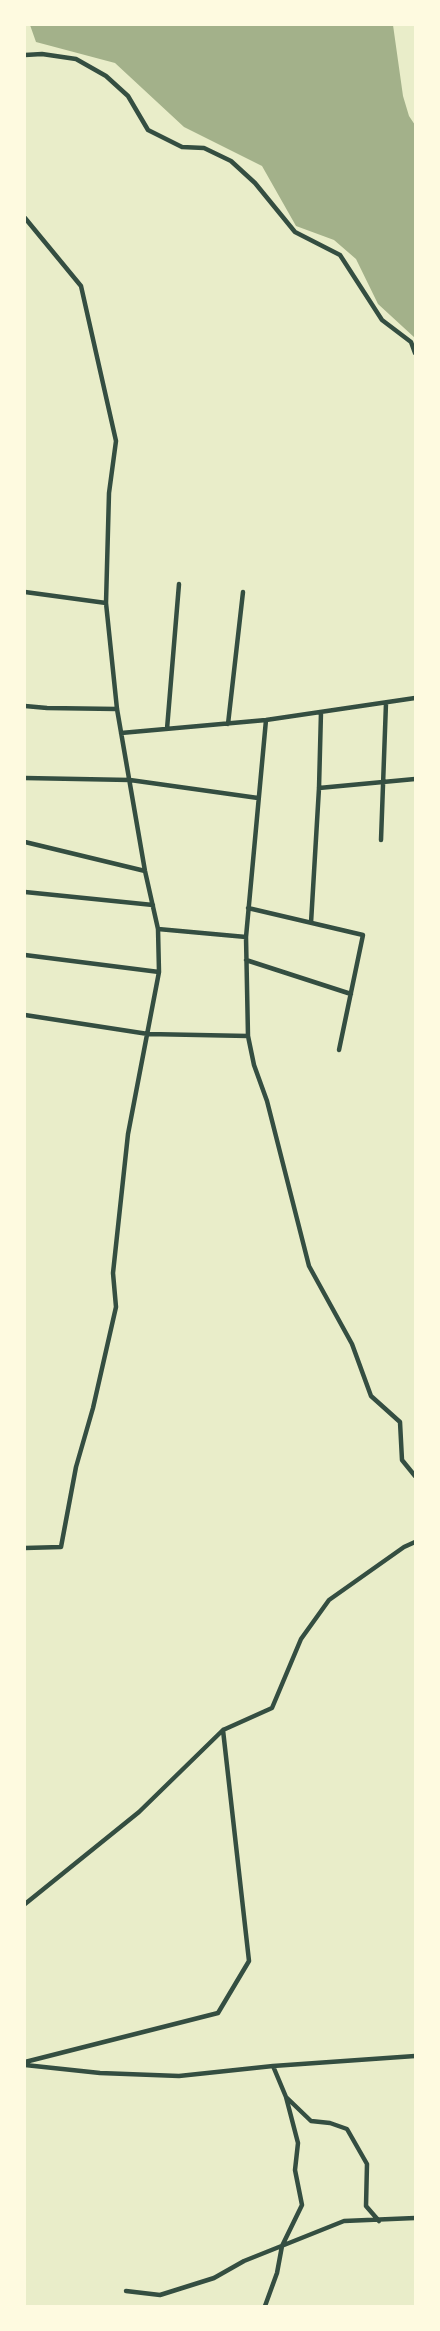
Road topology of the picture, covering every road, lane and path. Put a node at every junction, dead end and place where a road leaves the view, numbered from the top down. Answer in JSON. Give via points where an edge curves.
{"nodes":[{"id":1,"x":25,"y":55,"type":"edge"},
{"id":2,"x":25,"y":218,"type":"edge"},
{"id":3,"x":415,"y":353,"type":"edge"},
{"id":4,"x":179,"y":584,"type":"dead end"},
{"id":5,"x":25,"y":592,"type":"edge"},
{"id":6,"x":243,"y":592,"type":"dead end"},
{"id":7,"x":106,"y":603,"type":"junction"},
{"id":8,"x":415,"y":698,"type":"edge"},
{"id":9,"x":386,"y":703,"type":"junction"},
{"id":10,"x":25,"y":706,"type":"edge"},
{"id":11,"x":117,"y":709,"type":"junction"},
{"id":12,"x":321,"y":712,"type":"junction"},
{"id":13,"x":266,"y":720,"type":"junction"},
{"id":14,"x":228,"y":724,"type":"junction"},
{"id":15,"x":167,"y":729,"type":"junction"},
{"id":16,"x":121,"y":733,"type":"junction"},
{"id":17,"x":25,"y":778,"type":"edge"},
{"id":18,"x":415,"y":778,"type":"edge"},
{"id":19,"x":130,"y":780,"type":"junction"},
{"id":20,"x":383,"y":782,"type":"junction"},
{"id":21,"x":319,"y":788,"type":"junction"},
{"id":22,"x":258,"y":798,"type":"junction"},
{"id":23,"x":381,"y":840,"type":"dead end"},
{"id":24,"x":25,"y":842,"type":"edge"},
{"id":25,"x":145,"y":871,"type":"junction"},
{"id":26,"x":25,"y":892,"type":"edge"},
{"id":27,"x":153,"y":904,"type":"junction"},
{"id":28,"x":248,"y":908,"type":"junction"},
{"id":29,"x":311,"y":923,"type":"junction"},
{"id":30,"x":158,"y":930,"type":"junction"},
{"id":31,"x":246,"y":937,"type":"junction"},
{"id":32,"x":25,"y":955,"type":"edge"},
{"id":33,"x":246,"y":960,"type":"junction"},
{"id":34,"x":159,"y":972,"type":"junction"},
{"id":35,"x":351,"y":994,"type":"junction"},
{"id":36,"x":25,"y":1015,"type":"edge"},
{"id":37,"x":148,"y":1034,"type":"junction"},
{"id":38,"x":248,"y":1036,"type":"junction"},
{"id":39,"x":339,"y":1050,"type":"dead end"},
{"id":40,"x":415,"y":1476,"type":"edge"},
{"id":41,"x":415,"y":1542,"type":"edge"},
{"id":42,"x":25,"y":1548,"type":"edge"},
{"id":43,"x":223,"y":1730,"type":"junction"},
{"id":44,"x":25,"y":1904,"type":"edge"},
{"id":45,"x":415,"y":2056,"type":"edge"},
{"id":46,"x":25,"y":2064,"type":"edge"},
{"id":47,"x":273,"y":2066,"type":"junction"},
{"id":48,"x":286,"y":2097,"type":"junction"},
{"id":49,"x":415,"y":2218,"type":"edge"},
{"id":50,"x":379,"y":2221,"type":"junction"},
{"id":51,"x":282,"y":2246,"type":"junction"},
{"id":52,"x":126,"y":2291,"type":"dead end"},
{"id":53,"x":265,"y":2306,"type":"edge"}],
"edges":[{"from":1,"to":3,"type":"street","via":[[76,59],[106,76],[128,96],[148,130],[182,147],[204,148],[232,161],[255,183],[295,232],[340,255],[382,320],[411,342]]},
{"from":2,"to":7,"type":"street","via":[[81,286],[103,378],[116,441],[109,493]]},
{"from":4,"to":15,"type":"street"},
{"from":5,"to":7,"type":"street"},
{"from":6,"to":14,"type":"street"},
{"from":7,"to":11,"type":"street"},
{"from":8,"to":9,"type":"street"},
{"from":9,"to":12,"type":"street"},
{"from":9,"to":20,"type":"street"},
{"from":10,"to":11,"type":"street"},
{"from":11,"to":16,"type":"street"},
{"from":12,"to":13,"type":"street"},
{"from":12,"to":21,"type":"street"},
{"from":13,"to":14,"type":"street"},
{"from":13,"to":22,"type":"street"},
{"from":14,"to":15,"type":"street"},
{"from":15,"to":16,"type":"street"},
{"from":16,"to":19,"type":"street"},
{"from":17,"to":19,"type":"street"},
{"from":18,"to":20,"type":"street"},
{"from":19,"to":22,"type":"street"},
{"from":19,"to":25,"type":"street"},
{"from":20,"to":21,"type":"street"},
{"from":20,"to":23,"type":"street"},
{"from":21,"to":29,"type":"street"},
{"from":22,"to":28,"type":"street"},
{"from":24,"to":25,"type":"street"},
{"from":25,"to":27,"type":"street"},
{"from":26,"to":27,"type":"street"},
{"from":27,"to":30,"type":"street"},
{"from":28,"to":29,"type":"street"},
{"from":28,"to":31,"type":"street"},
{"from":29,"to":35,"type":"street","via":[[363,935]]},
{"from":30,"to":31,"type":"street"},
{"from":30,"to":34,"type":"street"},
{"from":31,"to":33,"type":"street"},
{"from":32,"to":34,"type":"street"},
{"from":33,"to":35,"type":"street"},
{"from":33,"to":38,"type":"street"},
{"from":34,"to":37,"type":"street"},
{"from":35,"to":39,"type":"street"},
{"from":36,"to":37,"type":"street"},
{"from":37,"to":38,"type":"street"},
{"from":37,"to":42,"type":"street","via":[[128,1134],[113,1273],[116,1307],[76,1467],[61,1547]]},
{"from":38,"to":40,"type":"street","via":[[310,1266],[352,1344],[372,1396],[400,1422],[402,1460]]},
{"from":41,"to":43,"type":"street","via":[[329,1600],[301,1639],[272,1708]]},
{"from":43,"to":44,"type":"street","via":[[139,1812]]},
{"from":43,"to":46,"type":"street","via":[[249,1961],[218,2013]]},
{"from":45,"to":47,"type":"street"},
{"from":46,"to":47,"type":"street","via":[[100,2073],[179,2076]]},
{"from":47,"to":48,"type":"street"},
{"from":48,"to":50,"type":"street","via":[[311,2121],[347,2129],[367,2164],[366,2206]]},
{"from":48,"to":51,"type":"street","via":[[298,2143],[295,2170],[302,2204]]},
{"from":49,"to":50,"type":"street"},
{"from":50,"to":51,"type":"street","via":[[344,2221]]},
{"from":51,"to":52,"type":"street","via":[[244,2261],[214,2278],[160,2295]]},
{"from":51,"to":53,"type":"street","via":[[277,2273]]}]}
